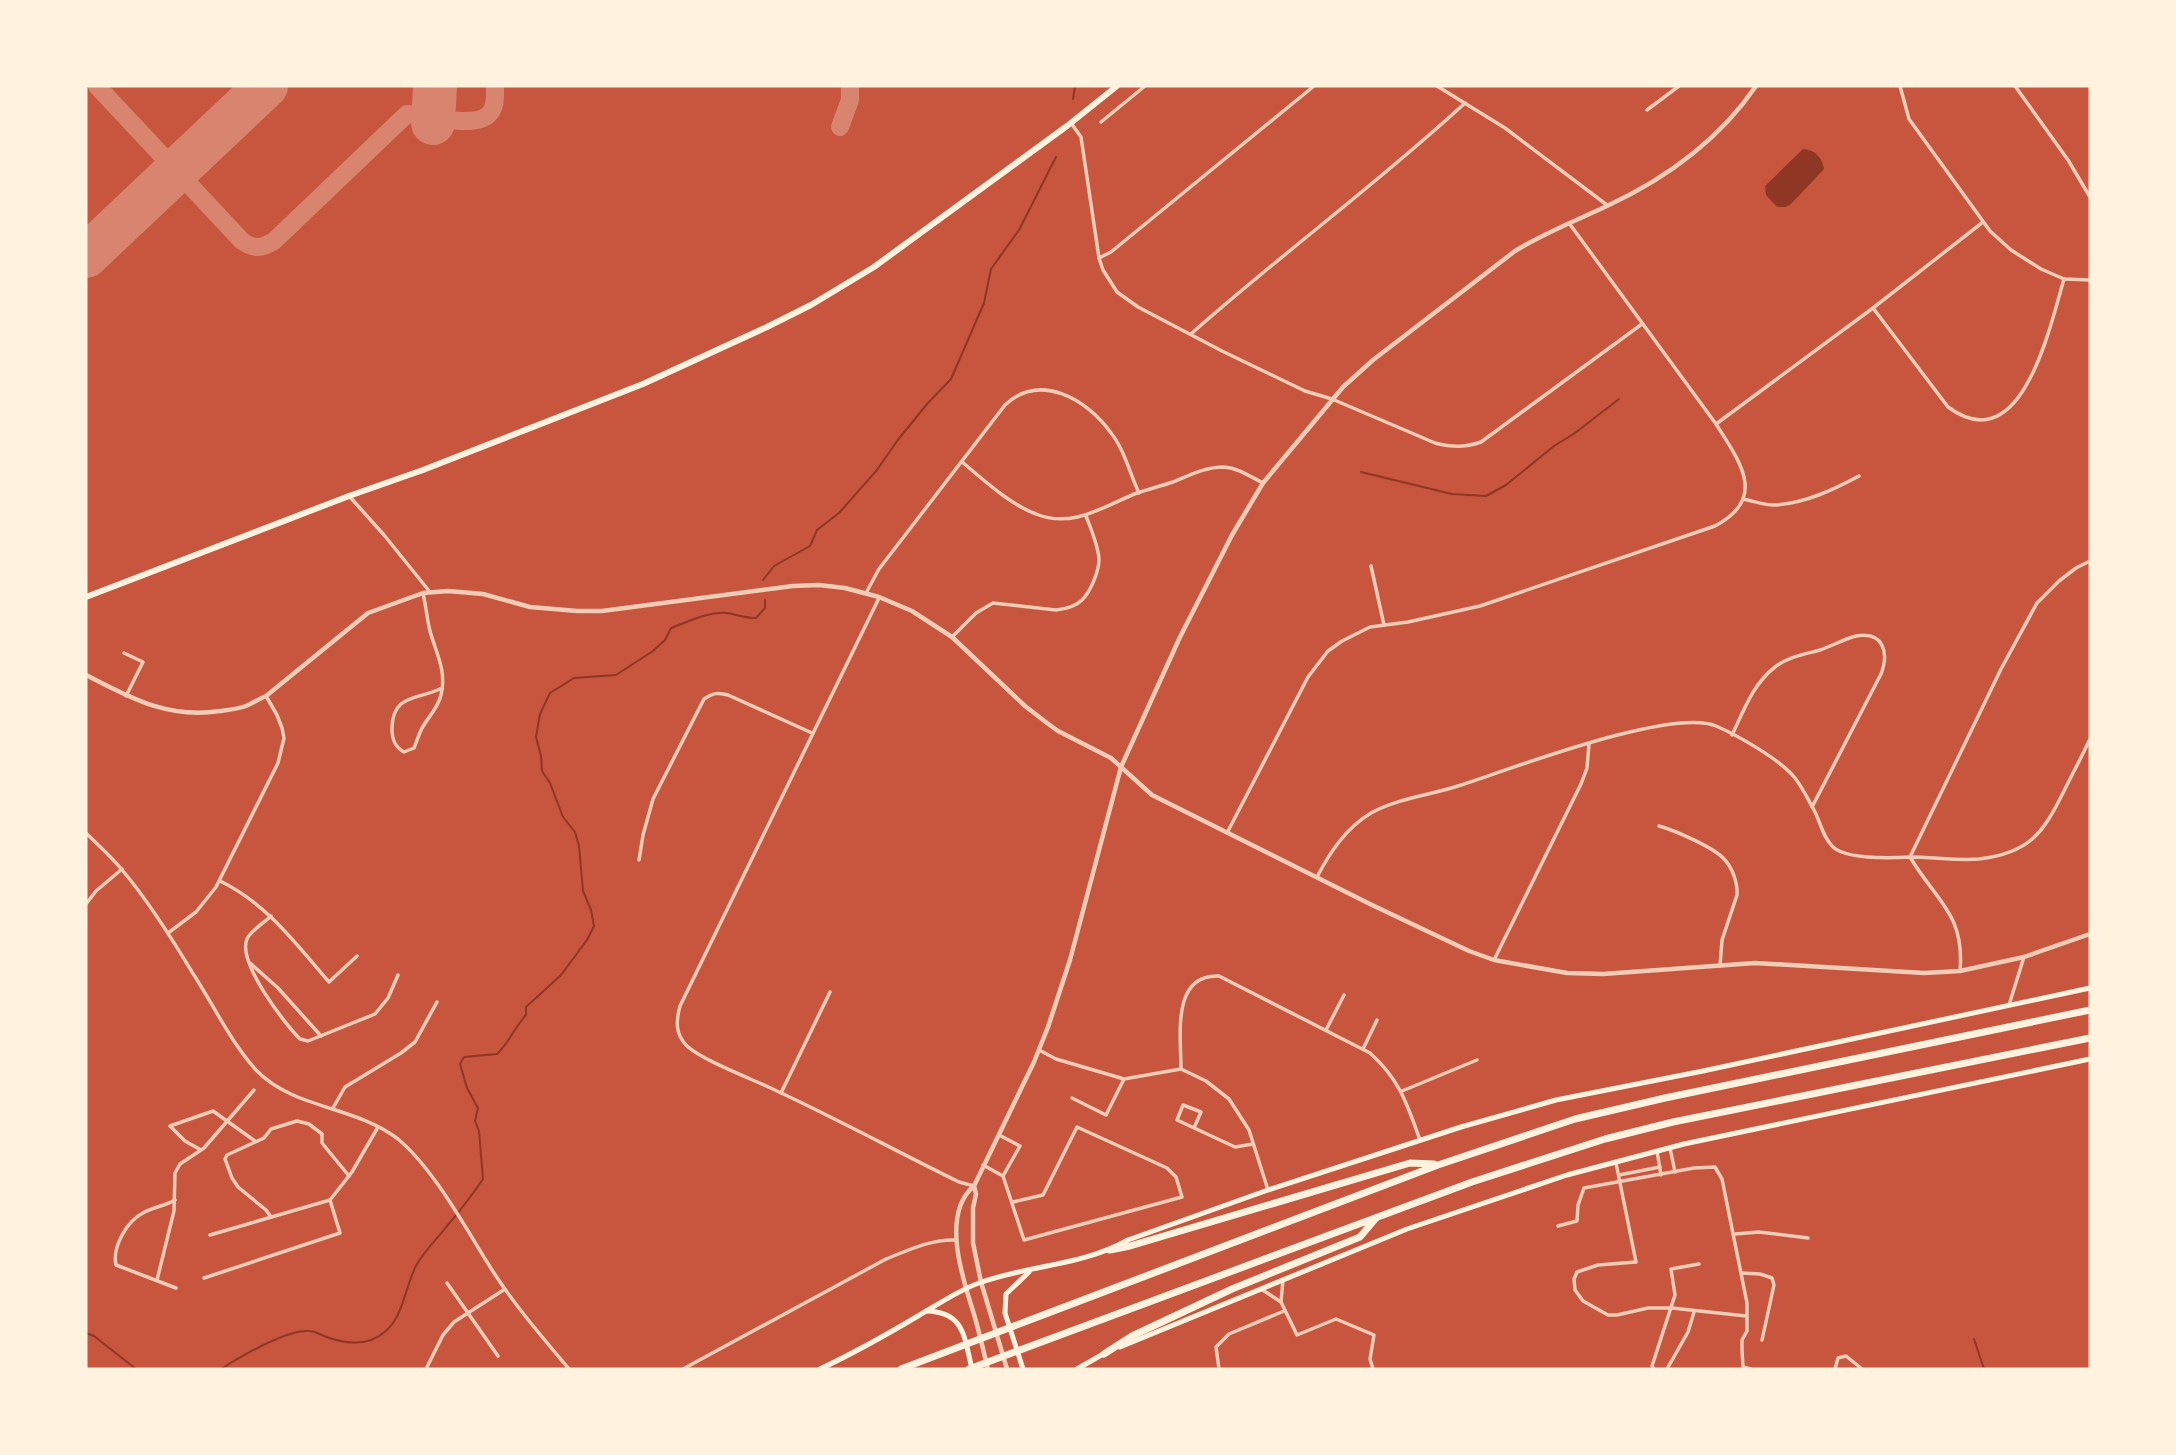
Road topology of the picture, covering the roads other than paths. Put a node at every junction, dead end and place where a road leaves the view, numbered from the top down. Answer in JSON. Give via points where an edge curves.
{"nodes":[{"id":1,"x":1117,"y":86,"type":"edge"},
{"id":2,"x":1145,"y":86,"type":"edge"},
{"id":3,"x":1314,"y":86,"type":"edge"},
{"id":4,"x":1437,"y":86,"type":"edge"},
{"id":5,"x":1679,"y":86,"type":"edge"},
{"id":6,"x":1756,"y":86,"type":"edge"},
{"id":7,"x":1900,"y":86,"type":"edge"},
{"id":8,"x":2015,"y":86,"type":"edge"},
{"id":9,"x":1465,"y":103,"type":"junction"},
{"id":10,"x":1647,"y":110,"type":"dead end"},
{"id":11,"x":1101,"y":122,"type":"dead end"},
{"id":12,"x":1071,"y":123,"type":"junction"},
{"id":13,"x":2090,"y":197,"type":"edge"},
{"id":14,"x":1608,"y":206,"type":"junction"},
{"id":15,"x":1983,"y":222,"type":"junction"},
{"id":16,"x":1569,"y":223,"type":"junction"},
{"id":17,"x":1099,"y":258,"type":"junction"},
{"id":18,"x":2064,"y":279,"type":"junction"},
{"id":19,"x":2090,"y":280,"type":"edge"},
{"id":20,"x":1873,"y":307,"type":"junction"},
{"id":21,"x":1642,"y":324,"type":"junction"},
{"id":22,"x":1191,"y":334,"type":"junction"},
{"id":23,"x":1332,"y":398,"type":"junction"},
{"id":24,"x":1716,"y":424,"type":"junction"},
{"id":25,"x":962,"y":462,"type":"junction"},
{"id":26,"x":1859,"y":476,"type":"dead end"},
{"id":27,"x":1263,"y":483,"type":"junction"},
{"id":28,"x":1139,"y":493,"type":"junction"},
{"id":29,"x":349,"y":496,"type":"junction"},
{"id":30,"x":1743,"y":499,"type":"junction"},
{"id":31,"x":1086,"y":516,"type":"junction"},
{"id":32,"x":2090,"y":561,"type":"edge"},
{"id":33,"x":1371,"y":566,"type":"dead end"},
{"id":34,"x":430,"y":592,"type":"junction"},
{"id":35,"x":423,"y":593,"type":"junction"},
{"id":36,"x":866,"y":593,"type":"junction"},
{"id":37,"x":86,"y":597,"type":"edge"},
{"id":38,"x":879,"y":597,"type":"junction"},
{"id":39,"x":1384,"y":625,"type":"junction"},
{"id":40,"x":952,"y":637,"type":"junction"},
{"id":41,"x":124,"y":653,"type":"dead end"},
{"id":42,"x":86,"y":676,"type":"edge"},
{"id":43,"x":442,"y":688,"type":"junction"},
{"id":44,"x":126,"y":696,"type":"junction"},
{"id":45,"x":266,"y":696,"type":"junction"},
{"id":46,"x":812,"y":733,"type":"junction"},
{"id":47,"x":1732,"y":734,"type":"junction"},
{"id":48,"x":2090,"y":739,"type":"edge"},
{"id":49,"x":1589,"y":744,"type":"junction"},
{"id":50,"x":1121,"y":767,"type":"junction"},
{"id":51,"x":1812,"y":807,"type":"junction"},
{"id":52,"x":1659,"y":825,"type":"dead end"},
{"id":53,"x":86,"y":833,"type":"edge"},
{"id":54,"x":1227,"y":833,"type":"junction"},
{"id":55,"x":1910,"y":857,"type":"junction"},
{"id":56,"x":639,"y":860,"type":"dead end"},
{"id":57,"x":121,"y":869,"type":"junction"},
{"id":58,"x":1317,"y":877,"type":"junction"},
{"id":59,"x":220,"y":881,"type":"junction"},
{"id":60,"x":86,"y":904,"type":"edge"},
{"id":61,"x":271,"y":916,"type":"junction"},
{"id":62,"x":168,"y":933,"type":"junction"},
{"id":63,"x":2090,"y":934,"type":"edge"},
{"id":64,"x":357,"y":956,"type":"dead end"},
{"id":65,"x":2024,"y":957,"type":"junction"},
{"id":66,"x":1493,"y":960,"type":"junction"},
{"id":67,"x":248,"y":961,"type":"junction"},
{"id":68,"x":1720,"y":966,"type":"junction"},
{"id":69,"x":1960,"y":971,"type":"junction"},
{"id":70,"x":398,"y":975,"type":"dead end"},
{"id":71,"x":2090,"y":988,"type":"edge"},
{"id":72,"x":830,"y":992,"type":"dead end"},
{"id":73,"x":1344,"y":995,"type":"dead end"},
{"id":74,"x":437,"y":1002,"type":"dead end"},
{"id":75,"x":2009,"y":1005,"type":"junction"},
{"id":76,"x":2090,"y":1010,"type":"edge"},
{"id":77,"x":1377,"y":1020,"type":"dead end"},
{"id":78,"x":1326,"y":1030,"type":"junction"},
{"id":79,"x":321,"y":1036,"type":"junction"},
{"id":80,"x":2090,"y":1038,"type":"edge"},
{"id":81,"x":1363,"y":1049,"type":"junction"},
{"id":82,"x":1039,"y":1051,"type":"junction"},
{"id":83,"x":2090,"y":1059,"type":"edge"},
{"id":84,"x":1477,"y":1060,"type":"dead end"},
{"id":85,"x":1181,"y":1069,"type":"junction"},
{"id":86,"x":1124,"y":1079,"type":"junction"},
{"id":87,"x":254,"y":1090,"type":"dead end"},
{"id":88,"x":1402,"y":1090,"type":"junction"},
{"id":89,"x":781,"y":1093,"type":"junction"},
{"id":90,"x":1072,"y":1098,"type":"dead end"},
{"id":91,"x":333,"y":1108,"type":"junction"},
{"id":92,"x":227,"y":1120,"type":"junction"},
{"id":93,"x":378,"y":1127,"type":"junction"},
{"id":94,"x":1194,"y":1128,"type":"junction"},
{"id":95,"x":999,"y":1135,"type":"junction"},
{"id":96,"x":1420,"y":1140,"type":"junction"},
{"id":97,"x":256,"y":1142,"type":"junction"},
{"id":98,"x":1253,"y":1144,"type":"junction"},
{"id":99,"x":1670,"y":1148,"type":"junction"},
{"id":100,"x":201,"y":1150,"type":"junction"},
{"id":101,"x":1657,"y":1151,"type":"junction"},
{"id":102,"x":1615,"y":1161,"type":"junction"},
{"id":103,"x":984,"y":1165,"type":"junction"},
{"id":104,"x":1438,"y":1165,"type":"junction"},
{"id":105,"x":1660,"y":1167,"type":"junction"},
{"id":106,"x":1675,"y":1172,"type":"junction"},
{"id":107,"x":1661,"y":1174,"type":"junction"},
{"id":108,"x":1619,"y":1175,"type":"junction"},
{"id":109,"x":349,"y":1176,"type":"junction"},
{"id":110,"x":1003,"y":1176,"type":"junction"},
{"id":111,"x":1621,"y":1182,"type":"junction"},
{"id":112,"x":974,"y":1186,"type":"junction"},
{"id":113,"x":1268,"y":1190,"type":"junction"},
{"id":114,"x":175,"y":1200,"type":"junction"},
{"id":115,"x":330,"y":1200,"type":"junction"},
{"id":116,"x":1013,"y":1202,"type":"junction"},
{"id":117,"x":271,"y":1217,"type":"junction"},
{"id":118,"x":1377,"y":1217,"type":"junction"},
{"id":119,"x":1558,"y":1226,"type":"dead end"},
{"id":120,"x":1735,"y":1234,"type":"junction"},
{"id":121,"x":210,"y":1235,"type":"dead end"},
{"id":122,"x":1808,"y":1238,"type":"dead end"},
{"id":123,"x":956,"y":1240,"type":"junction"},
{"id":124,"x":1110,"y":1250,"type":"junction"},
{"id":125,"x":1699,"y":1264,"type":"dead end"},
{"id":126,"x":1031,"y":1270,"type":"junction"},
{"id":127,"x":1741,"y":1273,"type":"junction"},
{"id":128,"x":204,"y":1278,"type":"dead end"},
{"id":129,"x":157,"y":1280,"type":"junction"},
{"id":130,"x":1283,"y":1280,"type":"junction"},
{"id":131,"x":981,"y":1282,"type":"junction"},
{"id":132,"x":447,"y":1283,"type":"dead end"},
{"id":133,"x":176,"y":1288,"type":"dead end"},
{"id":134,"x":964,"y":1288,"type":"junction"},
{"id":135,"x":505,"y":1289,"type":"junction"},
{"id":136,"x":1262,"y":1289,"type":"junction"},
{"id":137,"x":1280,"y":1302,"type":"junction"},
{"id":138,"x":1672,"y":1308,"type":"junction"},
{"id":139,"x":926,"y":1311,"type":"junction"},
{"id":140,"x":1284,"y":1311,"type":"junction"},
{"id":141,"x":1694,"y":1311,"type":"junction"},
{"id":142,"x":468,"y":1313,"type":"junction"},
{"id":143,"x":1746,"y":1316,"type":"junction"},
{"id":144,"x":1762,"y":1340,"type":"dead end"},
{"id":145,"x":1104,"y":1354,"type":"junction"},
{"id":146,"x":498,"y":1356,"type":"dead end"},
{"id":147,"x":1742,"y":1368,"type":"edge"},
{"id":148,"x":426,"y":1369,"type":"edge"},
{"id":149,"x":569,"y":1369,"type":"edge"},
{"id":150,"x":683,"y":1369,"type":"edge"},
{"id":151,"x":820,"y":1369,"type":"edge"},
{"id":152,"x":901,"y":1369,"type":"edge"},
{"id":153,"x":971,"y":1369,"type":"edge"},
{"id":154,"x":988,"y":1369,"type":"edge"},
{"id":155,"x":1007,"y":1369,"type":"edge"},
{"id":156,"x":1023,"y":1369,"type":"edge"},
{"id":157,"x":1077,"y":1369,"type":"edge"},
{"id":158,"x":1219,"y":1369,"type":"edge"},
{"id":159,"x":1373,"y":1369,"type":"edge"},
{"id":160,"x":1654,"y":1369,"type":"edge"},
{"id":161,"x":1667,"y":1369,"type":"edge"},
{"id":162,"x":1751,"y":1369,"type":"edge"},
{"id":163,"x":1835,"y":1369,"type":"edge"},
{"id":164,"x":1863,"y":1369,"type":"edge"}],
"edges":[{"from":1,"to":12,"type":"main road"},
{"from":2,"to":11,"type":"street"},
{"from":3,"to":17,"type":"street"},
{"from":4,"to":9,"type":"street"},
{"from":5,"to":10,"type":"street"},
{"from":6,"to":14,"type":"street","via":[[1708,141],[1678,166]]},
{"from":7,"to":15,"type":"street","via":[[1909,119]]},
{"from":8,"to":13,"type":"street"},
{"from":9,"to":14,"type":"street","via":[[1506,128]]},
{"from":9,"to":22,"type":"street"},
{"from":12,"to":17,"type":"street","via":[[1081,137]]},
{"from":12,"to":29,"type":"main road","via":[[874,267],[811,305],[643,384]]},
{"from":14,"to":16,"type":"street"},
{"from":15,"to":18,"type":"street","via":[[2011,250]]},
{"from":15,"to":20,"type":"street"},
{"from":16,"to":21,"type":"street"},
{"from":16,"to":23,"type":"street","via":[[1515,251],[1373,360]]},
{"from":17,"to":22,"type":"street","via":[[1117,292]]},
{"from":18,"to":19,"type":"street"},
{"from":18,"to":20,"type":"street","via":[[2032,374],[2007,411],[1985,420],[1959,415],[1948,407]]},
{"from":20,"to":24,"type":"street"},
{"from":21,"to":23,"type":"street","via":[[1493,435],[1469,447],[1435,443]]},
{"from":21,"to":24,"type":"street"},
{"from":22,"to":23,"type":"street","via":[[1294,386]]},
{"from":23,"to":27,"type":"street"},
{"from":24,"to":30,"type":"street","via":[[1743,469]]},
{"from":25,"to":28,"type":"street","via":[[1013,397],[1022,392],[1054,391],[1080,402],[1102,420]]},
{"from":25,"to":31,"type":"street","via":[[1038,515],[1063,520]]},
{"from":25,"to":36,"type":"street","via":[[879,569]]},
{"from":26,"to":30,"type":"street","via":[[1835,489],[1775,505]]},
{"from":27,"to":28,"type":"street","via":[[1225,467],[1194,472]]},
{"from":27,"to":50,"type":"street","via":[[1180,637]]},
{"from":28,"to":31,"type":"street"},
{"from":29,"to":34,"type":"street"},
{"from":29,"to":37,"type":"main road"},
{"from":30,"to":39,"type":"street","via":[[1727,520],[1715,526],[1480,606]]},
{"from":31,"to":40,"type":"street","via":[[1098,559],[1082,600],[1056,610],[993,603]]},
{"from":32,"to":55,"type":"street","via":[[2036,603]]},
{"from":33,"to":39,"type":"street"},
{"from":34,"to":35,"type":"street"},
{"from":34,"to":36,"type":"street","via":[[483,594],[530,607],[577,611],[793,586]]},
{"from":35,"to":43,"type":"street","via":[[443,670]]},
{"from":35,"to":45,"type":"street","via":[[368,613]]},
{"from":36,"to":38,"type":"street"},
{"from":38,"to":40,"type":"street","via":[[912,611]]},
{"from":38,"to":46,"type":"street"},
{"from":39,"to":54,"type":"street","via":[[1342,640],[1317,663]]},
{"from":40,"to":50,"type":"street","via":[[1058,731]]},
{"from":41,"to":44,"type":"street","via":[[143,662]]},
{"from":42,"to":44,"type":"street"},
{"from":43,"to":43,"type":"street","via":[[414,748],[399,750],[392,734],[395,712],[412,697]]},
{"from":44,"to":45,"type":"street","via":[[190,713],[246,706]]},
{"from":45,"to":59,"type":"street","via":[[282,728],[282,750]]},
{"from":46,"to":56,"type":"street","via":[[719,692],[704,699],[653,799]]},
{"from":46,"to":89,"type":"street","via":[[677,1020],[681,1039],[696,1052]]},
{"from":47,"to":49,"type":"street","via":[[1714,724],[1676,722]]},
{"from":47,"to":51,"type":"street","via":[[1780,763]]},
{"from":47,"to":51,"type":"street","via":[[1755,687],[1778,664],[1857,636],[1880,642],[1886,662]]},
{"from":48,"to":55,"type":"street","via":[[2050,818],[2030,842],[1977,859]]},
{"from":49,"to":58,"type":"street","via":[[1372,813],[1342,837]]},
{"from":49,"to":66,"type":"street","via":[[1581,784]]},
{"from":50,"to":54,"type":"street","via":[[1152,795]]},
{"from":50,"to":82,"type":"street","via":[[1070,960]]},
{"from":51,"to":55,"type":"street","via":[[1833,848],[1853,855]]},
{"from":52,"to":68,"type":"street","via":[[1719,854],[1730,867],[1738,887],[1722,940]]},
{"from":53,"to":57,"type":"street"},
{"from":54,"to":58,"type":"street"},
{"from":55,"to":69,"type":"street","via":[[1957,927]]},
{"from":57,"to":60,"type":"street"},
{"from":57,"to":62,"type":"street"},
{"from":58,"to":66,"type":"street"},
{"from":59,"to":61,"type":"street"},
{"from":59,"to":62,"type":"street","via":[[196,912]]},
{"from":61,"to":64,"type":"street","via":[[329,982]]},
{"from":61,"to":67,"type":"street","via":[[248,936]]},
{"from":62,"to":91,"type":"street","via":[[230,1035],[259,1073],[285,1091]]},
{"from":63,"to":65,"type":"street"},
{"from":65,"to":69,"type":"street"},
{"from":65,"to":75,"type":"street"},
{"from":66,"to":68,"type":"street","via":[[1567,973],[1603,974]]},
{"from":67,"to":79,"type":"street"},
{"from":67,"to":79,"type":"street","via":[[258,985],[300,1039]]},
{"from":68,"to":69,"type":"street","via":[[1755,963]]},
{"from":70,"to":79,"type":"street","via":[[376,1014]]},
{"from":71,"to":75,"type":"main road"},
{"from":72,"to":89,"type":"street"},
{"from":73,"to":78,"type":"street"},
{"from":74,"to":91,"type":"street","via":[[415,1042],[345,1087]]},
{"from":75,"to":96,"type":"main road","via":[[1556,1100]]},
{"from":76,"to":104,"type":"highway","via":[[1574,1119]]},
{"from":77,"to":81,"type":"street"},
{"from":78,"to":81,"type":"street"},
{"from":78,"to":85,"type":"street","via":[[1219,976],[1208,976],[1188,990],[1182,1007]]},
{"from":80,"to":118,"type":"highway","via":[[1605,1139]]},
{"from":81,"to":88,"type":"street"},
{"from":82,"to":86,"type":"street"},
{"from":82,"to":95,"type":"street"},
{"from":83,"to":99,"type":"main road"},
{"from":84,"to":88,"type":"street"},
{"from":85,"to":86,"type":"street"},
{"from":85,"to":98,"type":"street","via":[[1229,1099]]},
{"from":86,"to":90,"type":"street","via":[[1107,1115]]},
{"from":87,"to":92,"type":"street"},
{"from":88,"to":96,"type":"street"},
{"from":89,"to":112,"type":"street"},
{"from":91,"to":93,"type":"street"},
{"from":92,"to":97,"type":"street"},
{"from":92,"to":100,"type":"street"},
{"from":92,"to":100,"type":"street","via":[[213,1111],[170,1126]]},
{"from":93,"to":109,"type":"street"},
{"from":93,"to":135,"type":"street","via":[[416,1157]]},
{"from":94,"to":94,"type":"street","via":[[1177,1120],[1183,1105],[1201,1112]]},
{"from":94,"to":98,"type":"street","via":[[1235,1147]]},
{"from":95,"to":103,"type":"street"},
{"from":95,"to":110,"type":"street","via":[[1020,1146]]},
{"from":96,"to":113,"type":"main road"},
{"from":97,"to":109,"type":"street","via":[[271,1129],[302,1121],[322,1134],[322,1143]]},
{"from":97,"to":117,"type":"street","via":[[233,1150],[225,1159],[238,1186]]},
{"from":98,"to":113,"type":"street"},
{"from":99,"to":101,"type":"main road"},
{"from":99,"to":106,"type":"street"},
{"from":100,"to":114,"type":"street","via":[[177,1168]]},
{"from":101,"to":102,"type":"main road"},
{"from":101,"to":105,"type":"street"},
{"from":102,"to":108,"type":"street"},
{"from":102,"to":130,"type":"main road","via":[[1407,1229]]},
{"from":103,"to":110,"type":"street"},
{"from":103,"to":112,"type":"street"},
{"from":104,"to":124,"type":"highway","via":[[1410,1163]]},
{"from":104,"to":152,"type":"highway"},
{"from":105,"to":107,"type":"street"},
{"from":105,"to":108,"type":"street"},
{"from":106,"to":107,"type":"street"},
{"from":106,"to":120,"type":"street","via":[[1715,1167]]},
{"from":107,"to":111,"type":"street"},
{"from":108,"to":111,"type":"street"},
{"from":109,"to":115,"type":"street"},
{"from":110,"to":116,"type":"street"},
{"from":111,"to":119,"type":"street","via":[[1584,1188],[1577,1221]]},
{"from":111,"to":138,"type":"street","via":[[1636,1262],[1583,1269],[1574,1279],[1575,1290],[1583,1301],[1608,1315]]},
{"from":112,"to":123,"type":"street","via":[[961,1205]]},
{"from":112,"to":131,"type":"street","via":[[973,1243]]},
{"from":113,"to":124,"type":"main road"},
{"from":114,"to":129,"type":"street"},
{"from":114,"to":129,"type":"street","via":[[133,1220],[117,1247],[116,1265]]},
{"from":115,"to":117,"type":"street"},
{"from":115,"to":128,"type":"street","via":[[340,1233]]},
{"from":116,"to":116,"type":"street","via":[[1024,1240],[1182,1197],[1176,1177],[1167,1168],[1077,1127],[1043,1195]]},
{"from":117,"to":121,"type":"street"},
{"from":118,"to":145,"type":"highway","via":[[1360,1237],[1232,1289]]},
{"from":118,"to":153,"type":"highway"},
{"from":120,"to":122,"type":"street"},
{"from":120,"to":127,"type":"street"},
{"from":123,"to":134,"type":"street"},
{"from":123,"to":150,"type":"street","via":[[920,1245],[886,1259]]},
{"from":124,"to":126,"type":"main road"},
{"from":125,"to":138,"type":"street","via":[[1671,1269]]},
{"from":126,"to":131,"type":"main road"},
{"from":126,"to":156,"type":"main road","via":[[1006,1294],[1004,1312]]},
{"from":127,"to":143,"type":"street"},
{"from":127,"to":144,"type":"street","via":[[1772,1278]]},
{"from":129,"to":133,"type":"street"},
{"from":130,"to":136,"type":"main road"},
{"from":130,"to":137,"type":"street"},
{"from":131,"to":134,"type":"main road"},
{"from":131,"to":155,"type":"street"},
{"from":132,"to":142,"type":"street"},
{"from":134,"to":139,"type":"main road"},
{"from":134,"to":154,"type":"street"},
{"from":135,"to":142,"type":"street"},
{"from":135,"to":149,"type":"street"},
{"from":136,"to":137,"type":"street"},
{"from":136,"to":145,"type":"main road"},
{"from":137,"to":140,"type":"street"},
{"from":138,"to":141,"type":"street"},
{"from":138,"to":160,"type":"street"},
{"from":139,"to":151,"type":"main road"},
{"from":139,"to":153,"type":"main road","via":[[950,1315],[961,1329]]},
{"from":140,"to":158,"type":"street","via":[[1229,1334],[1216,1347]]},
{"from":140,"to":159,"type":"street","via":[[1297,1335],[1336,1319],[1374,1335]]},
{"from":141,"to":143,"type":"street"},
{"from":141,"to":161,"type":"street"},
{"from":142,"to":146,"type":"street"},
{"from":142,"to":148,"type":"street","via":[[443,1335]]},
{"from":143,"to":147,"type":"street"},
{"from":145,"to":157,"type":"main road"},
{"from":147,"to":162,"type":"street"},
{"from":163,"to":164,"type":"street","via":[[1838,1358],[1846,1356]]}]}
